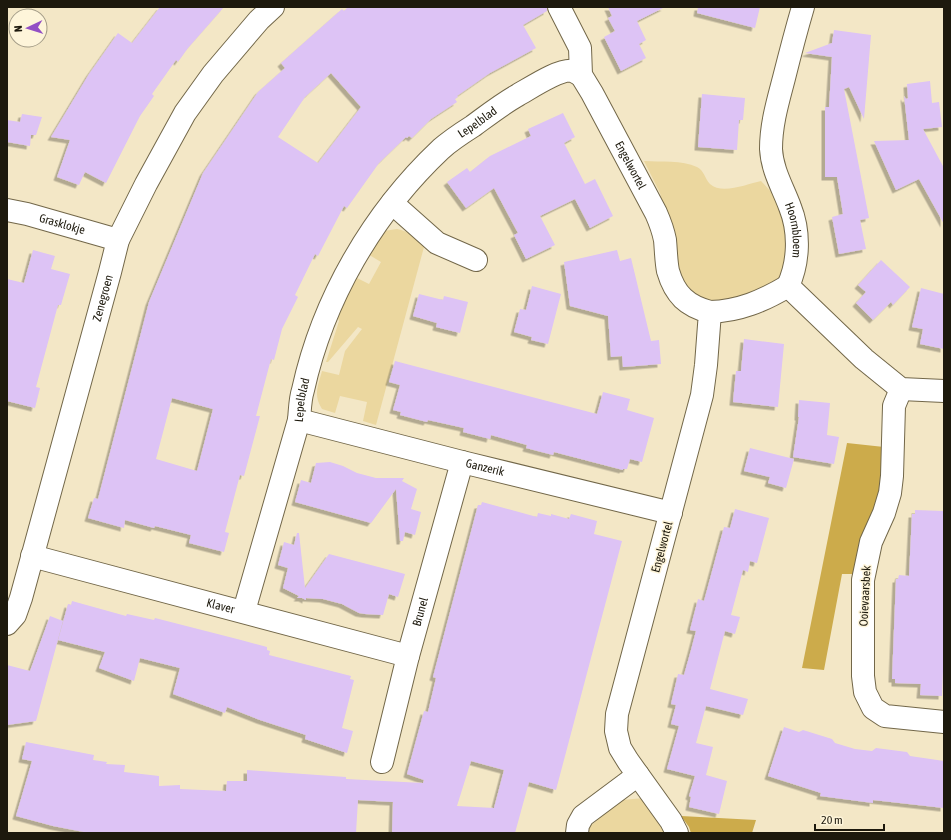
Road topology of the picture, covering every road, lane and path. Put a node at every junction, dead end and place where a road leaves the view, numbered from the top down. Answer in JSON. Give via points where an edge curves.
{"nodes":[{"id":1,"x":273,"y":7,"type":"edge"},
{"id":2,"x":559,"y":7,"type":"edge"},
{"id":3,"x":803,"y":7,"type":"edge"},
{"id":4,"x":581,"y":75,"type":"junction"},
{"id":5,"x":392,"y":203,"type":"junction"},
{"id":6,"x":7,"y":210,"type":"edge"},
{"id":7,"x":118,"y":240,"type":"junction"},
{"id":8,"x":476,"y":260,"type":"dead end"},
{"id":9,"x":788,"y":286,"type":"junction"},
{"id":10,"x":710,"y":312,"type":"junction"},
{"id":11,"x":900,"y":389,"type":"junction"},
{"id":12,"x":944,"y":391,"type":"edge"},
{"id":13,"x":299,"y":420,"type":"junction"},
{"id":14,"x":462,"y":462,"type":"junction"},
{"id":15,"x":671,"y":513,"type":"junction"},
{"id":16,"x":32,"y":556,"type":"junction"},
{"id":17,"x":244,"y":611,"type":"junction"},
{"id":18,"x":7,"y":624,"type":"edge"},
{"id":19,"x":408,"y":656,"type":"junction"},
{"id":20,"x":944,"y":722,"type":"edge"},
{"id":21,"x":382,"y":762,"type":"dead end"},
{"id":22,"x":638,"y":775,"type":"junction"},
{"id":23,"x":577,"y":833,"type":"edge"},
{"id":24,"x":677,"y":833,"type":"edge"}],
"edges":[{"from":1,"to":7,"type":"street","name":"Zenegroen","via":[[213,74],[185,114]]},
{"from":2,"to":4,"type":"street","via":[[580,48]]},
{"from":3,"to":9,"type":"street","name":"Hoornbloem","via":[[771,136],[775,173],[796,228],[794,274]]},
{"from":4,"to":5,"type":"street","name":"Lepelblad","via":[[571,71],[552,76],[507,102],[442,149]]},
{"from":4,"to":10,"type":"street","name":"Engelwortel","via":[[656,213],[665,240],[668,270],[677,291],[689,304]]},
{"from":5,"to":8,"type":"street","via":[[437,243]]},
{"from":5,"to":13,"type":"street","name":"Lepelblad","via":[[348,270],[322,323],[302,391]]},
{"from":6,"to":7,"type":"street","name":"Grasklokje"},
{"from":7,"to":16,"type":"street","name":"Zenegroen"},
{"from":9,"to":10,"type":"street","name":"Engelwortel","via":[[758,302],[728,311]]},
{"from":9,"to":11,"type":"street","via":[[864,359]]},
{"from":10,"to":15,"type":"street","name":"Engelwortel","via":[[702,395]]},
{"from":11,"to":12,"type":"street"},
{"from":11,"to":20,"type":"street","name":"Ooievaarsbek","via":[[894,406],[890,493],[871,542],[863,580],[865,692],[873,708],[885,716]]},
{"from":13,"to":14,"type":"street","name":"Ganzerik"},
{"from":13,"to":17,"type":"street","name":"Lepelblad"},
{"from":14,"to":15,"type":"street","name":"Ganzerik"},
{"from":14,"to":19,"type":"street","name":"Brunel"},
{"from":15,"to":22,"type":"street","name":"Engelwortel","via":[[617,714],[616,731],[620,748]]},
{"from":16,"to":17,"type":"street","name":"Klaver"},
{"from":16,"to":18,"type":"street","name":"Zenegroen","via":[[15,615]]},
{"from":17,"to":19,"type":"street","name":"Klaver"},
{"from":19,"to":21,"type":"street","name":"Brunel"},
{"from":22,"to":23,"type":"street","via":[[583,816]]},
{"from":22,"to":24,"type":"street","name":"Engelwortel"}]}
